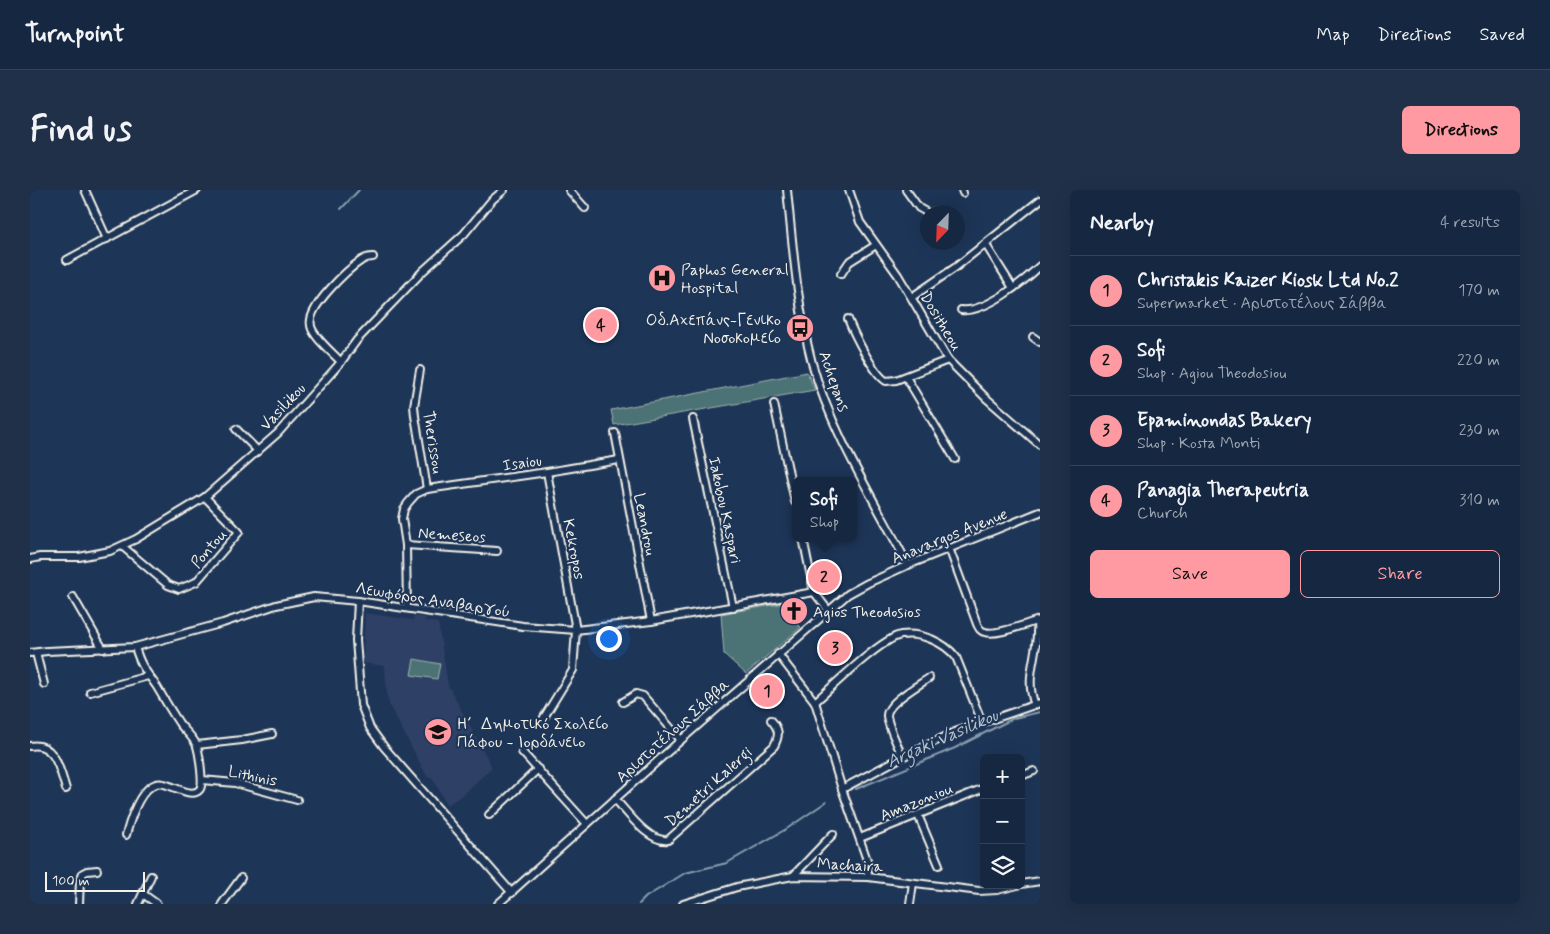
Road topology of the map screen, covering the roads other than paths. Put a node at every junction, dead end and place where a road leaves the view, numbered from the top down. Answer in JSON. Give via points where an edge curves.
{"nodes":[{"id":1,"x":85,"y":190,"type":"edge"},
{"id":2,"x":197,"y":190,"type":"edge"},
{"id":3,"x":504,"y":190,"type":"edge"},
{"id":4,"x":569,"y":190,"type":"edge"},
{"id":5,"x":787,"y":190,"type":"edge"},
{"id":6,"x":848,"y":190,"type":"edge"},
{"id":7,"x":906,"y":190,"type":"edge"},
{"id":8,"x":1040,"y":200,"type":"edge"},
{"id":9,"x":585,"y":208,"type":"dead end"},
{"id":10,"x":920,"y":209,"type":"edge"},
{"id":11,"x":107,"y":239,"type":"junction"},
{"id":12,"x":876,"y":245,"type":"junction"},
{"id":13,"x":986,"y":245,"type":"junction"},
{"id":14,"x":373,"y":257,"type":"dead end"},
{"id":15,"x":67,"y":260,"type":"dead end"},
{"id":16,"x":1040,"y":266,"type":"edge"},
{"id":17,"x":841,"y":274,"type":"dead end"},
{"id":18,"x":1013,"y":288,"type":"junction"},
{"id":19,"x":912,"y":297,"type":"junction"},
{"id":20,"x":961,"y":310,"type":"dead end"},
{"id":21,"x":848,"y":319,"type":"dead end"},
{"id":22,"x":1033,"y":337,"type":"dead end"},
{"id":23,"x":1040,"y":342,"type":"edge"},
{"id":24,"x":948,"y":360,"type":"junction"},
{"id":25,"x":341,"y":362,"type":"junction"},
{"id":26,"x":420,"y":370,"type":"dead end"},
{"id":27,"x":906,"y":377,"type":"junction"},
{"id":28,"x":774,"y":404,"type":"dead end"},
{"id":29,"x":692,"y":418,"type":"dead end"},
{"id":30,"x":236,"y":429,"type":"dead end"},
{"id":31,"x":615,"y":433,"type":"dead end"},
{"id":32,"x":1040,"y":445,"type":"edge"},
{"id":33,"x":258,"y":451,"type":"junction"},
{"id":34,"x":956,"y":459,"type":"dead end"},
{"id":35,"x":619,"y":460,"type":"junction"},
{"id":36,"x":547,"y":472,"type":"junction"},
{"id":37,"x":792,"y":488,"type":"edge"},
{"id":38,"x":427,"y":489,"type":"junction"},
{"id":39,"x":205,"y":497,"type":"junction"},
{"id":40,"x":1040,"y":512,"type":"edge"},
{"id":41,"x":804,"y":542,"type":"edge"},
{"id":42,"x":406,"y":545,"type":"junction"},
{"id":43,"x":122,"y":546,"type":"junction"},
{"id":44,"x":949,"y":548,"type":"junction"},
{"id":45,"x":497,"y":551,"type":"dead end"},
{"id":46,"x":30,"y":559,"type":"edge"},
{"id":47,"x":908,"y":564,"type":"junction"},
{"id":48,"x":868,"y":583,"type":"joint"},
{"id":49,"x":814,"y":592,"type":"junction"},
{"id":50,"x":73,"y":597,"type":"dead end"},
{"id":51,"x":358,"y":600,"type":"junction"},
{"id":52,"x":733,"y":607,"type":"junction"},
{"id":53,"x":408,"y":608,"type":"junction"},
{"id":54,"x":828,"y":610,"type":"junction"},
{"id":55,"x":650,"y":621,"type":"junction"},
{"id":56,"x":1038,"y":621,"type":"edge"},
{"id":57,"x":576,"y":630,"type":"junction"},
{"id":58,"x":135,"y":647,"type":"junction"},
{"id":59,"x":103,"y":649,"type":"junction"},
{"id":60,"x":33,"y":653,"type":"edge"},
{"id":61,"x":778,"y":654,"type":"junction"},
{"id":62,"x":148,"y":676,"type":"junction"},
{"id":63,"x":929,"y":678,"type":"dead end"},
{"id":64,"x":44,"y":684,"type":"dead end"},
{"id":65,"x":90,"y":692,"type":"dead end"},
{"id":66,"x":623,"y":702,"type":"dead end"},
{"id":67,"x":815,"y":702,"type":"junction"},
{"id":68,"x":1037,"y":704,"type":"edge"},
{"id":69,"x":543,"y":719,"type":"dead end"},
{"id":70,"x":772,"y":720,"type":"dead end"},
{"id":71,"x":982,"y":722,"type":"junction"},
{"id":72,"x":272,"y":734,"type":"dead end"},
{"id":73,"x":681,"y":740,"type":"junction"},
{"id":74,"x":197,"y":745,"type":"junction"},
{"id":75,"x":30,"y":746,"type":"edge"},
{"id":76,"x":522,"y":752,"type":"dead end"},
{"id":77,"x":902,"y":757,"type":"junction"},
{"id":78,"x":538,"y":769,"type":"junction"},
{"id":79,"x":1034,"y":771,"type":"dead end"},
{"id":80,"x":1025,"y":774,"type":"edge"},
{"id":81,"x":202,"y":780,"type":"junction"},
{"id":82,"x":66,"y":789,"type":"dead end"},
{"id":83,"x":842,"y":789,"type":"junction"},
{"id":84,"x":980,"y":790,"type":"edge"},
{"id":85,"x":297,"y":800,"type":"dead end"},
{"id":86,"x":615,"y":800,"type":"junction"},
{"id":87,"x":489,"y":815,"type":"dead end"},
{"id":88,"x":918,"y":815,"type":"junction"},
{"id":89,"x":586,"y":824,"type":"junction"},
{"id":90,"x":833,"y":834,"type":"dead end"},
{"id":91,"x":126,"y":835,"type":"dead end"},
{"id":92,"x":860,"y":838,"type":"junction"},
{"id":93,"x":940,"y":865,"type":"dead end"},
{"id":94,"x":96,"y":870,"type":"dead end"},
{"id":95,"x":152,"y":876,"type":"dead end"},
{"id":96,"x":793,"y":876,"type":"junction"},
{"id":97,"x":868,"y":877,"type":"junction"},
{"id":98,"x":240,"y":878,"type":"dead end"},
{"id":99,"x":1040,"y":881,"type":"edge"},
{"id":100,"x":913,"y":882,"type":"junction"},
{"id":101,"x":1025,"y":883,"type":"edge"},
{"id":102,"x":1001,"y":889,"type":"edge"},
{"id":103,"x":512,"y":892,"type":"junction"},
{"id":104,"x":143,"y":894,"type":"junction"},
{"id":105,"x":79,"y":904,"type":"edge"},
{"id":106,"x":138,"y":904,"type":"edge"},
{"id":107,"x":157,"y":904,"type":"edge"},
{"id":108,"x":222,"y":904,"type":"edge"},
{"id":109,"x":498,"y":904,"type":"edge"},
{"id":110,"x":683,"y":904,"type":"edge"},
{"id":111,"x":910,"y":904,"type":"edge"}],
"edges":[{"from":1,"to":11,"type":"street"},
{"from":2,"to":11,"type":"street"},
{"from":3,"to":25,"type":"street","name":"Vasilikou","via":[[464,234],[423,271]]},
{"from":4,"to":9,"type":"street"},
{"from":5,"to":47,"type":"street","name":"Achepans","via":[[797,292],[812,364],[845,447]]},
{"from":6,"to":12,"type":"street","name":"Dositheou","via":[[860,222]]},
{"from":7,"to":10,"type":"street"},
{"from":8,"to":13,"type":"street"},
{"from":11,"to":15,"type":"street"},
{"from":12,"to":17,"type":"street","via":[[849,262]]},
{"from":12,"to":19,"type":"street","name":"Dositheou"},
{"from":13,"to":18,"type":"street"},
{"from":13,"to":19,"type":"street"},
{"from":14,"to":25,"type":"street","via":[[364,258],[341,276],[311,316],[311,326],[316,335]]},
{"from":16,"to":18,"type":"street"},
{"from":18,"to":20,"type":"street","via":[[981,308]]},
{"from":19,"to":24,"type":"street","name":"Dositheou"},
{"from":21,"to":27,"type":"street","via":[[883,379],[889,381]]},
{"from":22,"to":23,"type":"street"},
{"from":24,"to":27,"type":"street"},
{"from":24,"to":32,"type":"street","name":"Dositheou"},
{"from":25,"to":33,"type":"street","name":"Vasilikou"},
{"from":26,"to":38,"type":"street","name":"Therissou","via":[[414,406]]},
{"from":27,"to":34,"type":"street"},
{"from":28,"to":37,"type":"street"},
{"from":29,"to":52,"type":"street","name":"Iakobou Kaspari"},
{"from":30,"to":33,"type":"street"},
{"from":31,"to":35,"type":"street","name":"Leandrou"},
{"from":33,"to":39,"type":"street","name":"Vasilikou"},
{"from":35,"to":36,"type":"street","name":"Isaiou"},
{"from":35,"to":55,"type":"street","name":"Leandrou"},
{"from":36,"to":38,"type":"street","name":"Isaiou"},
{"from":36,"to":57,"type":"street","name":"Kekropos"},
{"from":38,"to":42,"type":"street","via":[[416,494],[404,510],[402,526]]},
{"from":39,"to":43,"type":"street","name":"Vasilikou"},
{"from":39,"to":43,"type":"street","name":"Pontou","via":[[239,532],[196,582],[179,589],[168,585]]},
{"from":40,"to":44,"type":"street","name":"Anavargos Avenue"},
{"from":41,"to":49,"type":"street"},
{"from":42,"to":45,"type":"street","name":"Nemeseos"},
{"from":42,"to":53,"type":"street"},
{"from":43,"to":46,"type":"street","name":"Vasilikou","via":[[95,555]]},
{"from":44,"to":47,"type":"street","name":"Anavargos Avenue"},
{"from":44,"to":56,"type":"street","via":[[981,630],[998,632]]},
{"from":47,"to":48,"type":"street","name":"Anavargos Avenue"},
{"from":48,"to":54,"type":"street","name":"Αριστοτέλους Σάββα"},
{"from":49,"to":52,"type":"street","name":"Λεωφόρος Αναβαργού"},
{"from":49,"to":54,"type":"street"},
{"from":50,"to":59,"type":"street"},
{"from":51,"to":53,"type":"street","name":"Λεωφόρος Αναβαργού"},
{"from":51,"to":58,"type":"street","name":"Λεωφόρος Αναβαργού","via":[[314,597],[294,600]]},
{"from":51,"to":103,"type":"street","via":[[358,685],[370,728]]},
{"from":52,"to":55,"type":"street","name":"Λεωφόρος Αναβαργού"},
{"from":53,"to":57,"type":"street","name":"Λεωφόρος Αναβαργού","via":[[523,626]]},
{"from":54,"to":61,"type":"street","name":"Αριστοτέλους Σάββα"},
{"from":55,"to":57,"type":"street","name":"Λεωφόρος Αναβαργού"},
{"from":56,"to":68,"type":"street","via":[[1038,647],[1030,684],[1030,694]]},
{"from":57,"to":69,"type":"street","name":"Kekropos","via":[[573,670]]},
{"from":58,"to":59,"type":"street","name":"Λεωφόρος Αναβαργού"},
{"from":58,"to":62,"type":"street"},
{"from":59,"to":60,"type":"street","name":"Λεωφόρος Αναβαργού"},
{"from":60,"to":64,"type":"street"},
{"from":61,"to":67,"type":"street"},
{"from":61,"to":73,"type":"street","name":"Αριστοτέλους Σάββα"},
{"from":62,"to":65,"type":"street"},
{"from":62,"to":74,"type":"street"},
{"from":63,"to":77,"type":"street","via":[[888,711]]},
{"from":66,"to":73,"type":"street","via":[[636,694],[643,696]]},
{"from":67,"to":71,"type":"street","via":[[886,642],[900,635],[914,635],[950,650],[961,666]]},
{"from":67,"to":83,"type":"street"},
{"from":68,"to":71,"type":"street"},
{"from":70,"to":86,"type":"street","name":"Demetri Kalergi","via":[[779,732],[774,746],[668,840],[656,840],[649,835]]},
{"from":71,"to":77,"type":"street"},
{"from":72,"to":74,"type":"street"},
{"from":73,"to":86,"type":"street","name":"Αριστοτέλους Σάββα"},
{"from":74,"to":81,"type":"street"},
{"from":75,"to":82,"type":"street","via":[[39,744],[48,749],[57,762]]},
{"from":76,"to":78,"type":"street"},
{"from":77,"to":83,"type":"street"},
{"from":78,"to":87,"type":"street"},
{"from":78,"to":89,"type":"street"},
{"from":79,"to":80,"type":"street"},
{"from":81,"to":85,"type":"street","name":"Lithinis","via":[[235,783]]},
{"from":81,"to":91,"type":"street","via":[[196,792],[182,791],[162,783],[151,787],[140,799]]},
{"from":83,"to":92,"type":"street"},
{"from":84,"to":88,"type":"street","name":"Amazoniou"},
{"from":86,"to":89,"type":"street","name":"Αριστοτέλους Σάββα"},
{"from":88,"to":92,"type":"street","name":"Amazoniou"},
{"from":88,"to":93,"type":"street"},
{"from":89,"to":103,"type":"street","name":"Αριστοτέλους Σάββα"},
{"from":90,"to":96,"type":"street"},
{"from":92,"to":97,"type":"street","via":[[868,860]]},
{"from":94,"to":105,"type":"street","via":[[83,873]]},
{"from":95,"to":104,"type":"street"},
{"from":96,"to":97,"type":"street","name":"Machaira"},
{"from":96,"to":110,"type":"street","name":"Machaira","via":[[737,887]]},
{"from":97,"to":100,"type":"street","name":"Machaira"},
{"from":98,"to":108,"type":"street"},
{"from":99,"to":101,"type":"street","name":"Machaira"},
{"from":100,"to":102,"type":"street","name":"Machaira","via":[[979,891]]},
{"from":100,"to":111,"type":"street"},
{"from":103,"to":109,"type":"street","name":"Αριστοτέλους Σάββα"},
{"from":104,"to":106,"type":"street"},
{"from":104,"to":107,"type":"street"}]}
